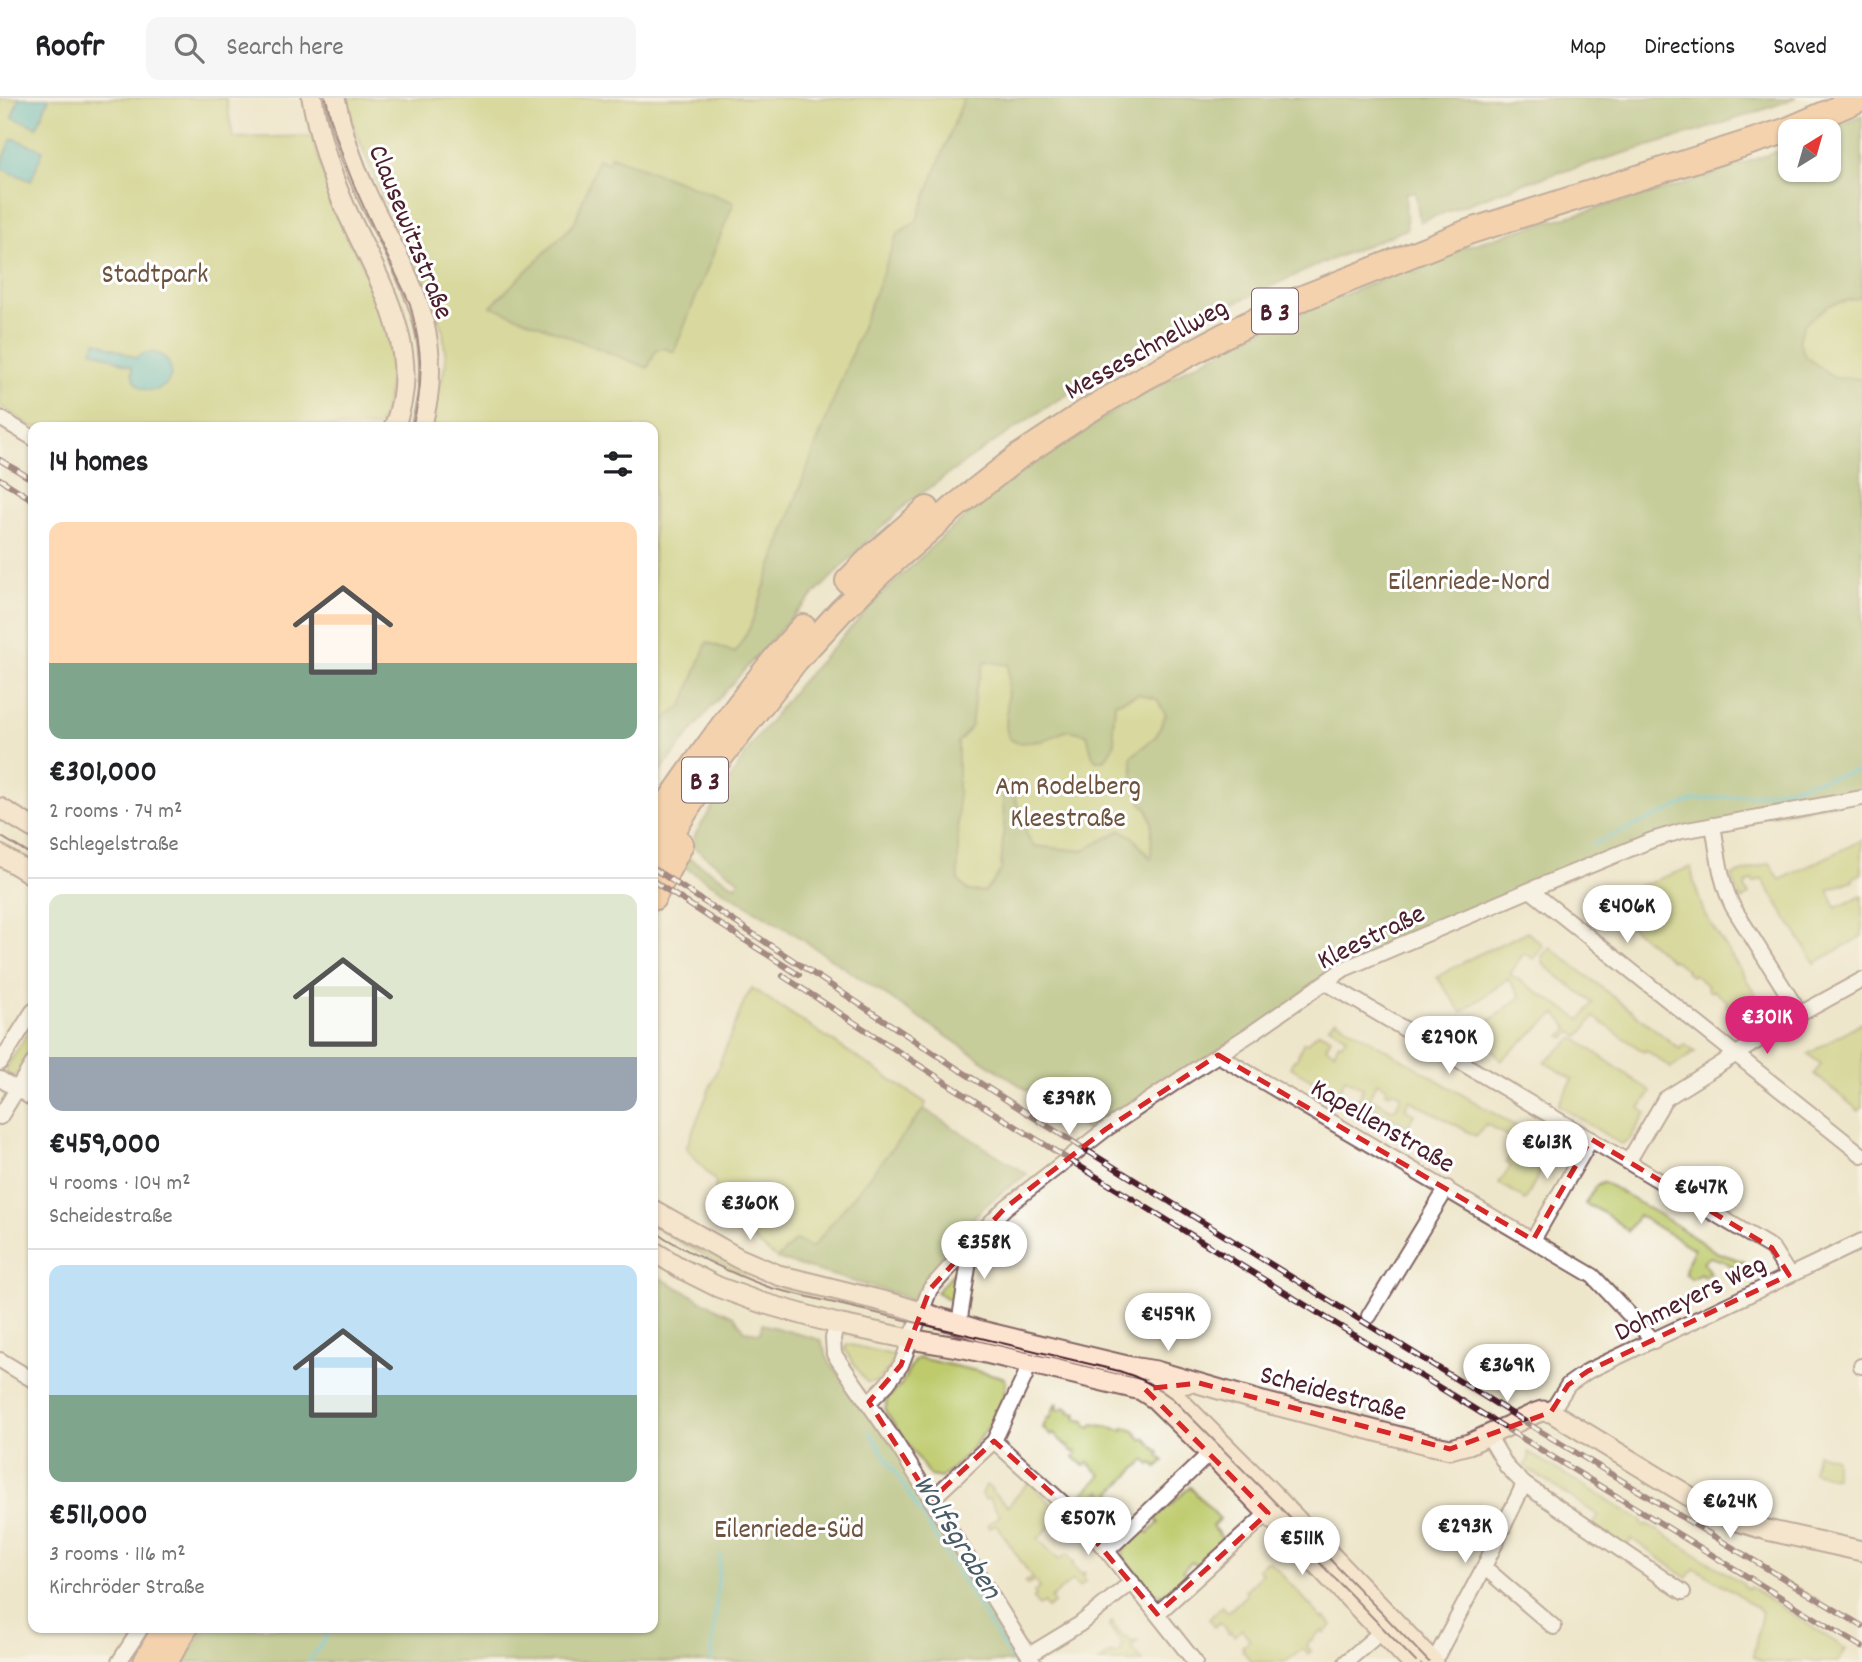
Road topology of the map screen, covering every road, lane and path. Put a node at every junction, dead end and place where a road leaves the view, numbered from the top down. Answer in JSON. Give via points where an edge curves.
{"nodes":[{"id":1,"x":312,"y":98,"type":"edge"},
{"id":2,"x":335,"y":98,"type":"edge"},
{"id":3,"x":1830,"y":98,"type":"edge"},
{"id":4,"x":1862,"y":98,"type":"edge"},
{"id":5,"x":0,"y":418,"type":"edge"},
{"id":6,"x":395,"y":422,"type":"edge"},
{"id":7,"x":422,"y":422,"type":"edge"},
{"id":8,"x":28,"y":435,"type":"edge"},
{"id":9,"x":763,"y":701,"type":"junction"},
{"id":10,"x":711,"y":740,"type":"junction"},
{"id":11,"x":658,"y":795,"type":"edge"},
{"id":12,"x":1862,"y":798,"type":"edge"},
{"id":13,"x":0,"y":808,"type":"edge"},
{"id":14,"x":658,"y":818,"type":"edge"},
{"id":15,"x":28,"y":825,"type":"edge"},
{"id":16,"x":1713,"y":825,"type":"junction"},
{"id":17,"x":658,"y":854,"type":"edge"},
{"id":18,"x":0,"y":855,"type":"edge"},
{"id":19,"x":28,"y":872,"type":"edge"},
{"id":20,"x":658,"y":888,"type":"edge"},
{"id":21,"x":1530,"y":890,"type":"junction"},
{"id":22,"x":1862,"y":980,"type":"edge"},
{"id":23,"x":1325,"y":982,"type":"junction"},
{"id":24,"x":1800,"y":1014,"type":"junction"},
{"id":25,"x":28,"y":1019,"type":"edge"},
{"id":26,"x":1218,"y":1055,"type":"junction"},
{"id":27,"x":1737,"y":1055,"type":"junction"},
{"id":28,"x":0,"y":1063,"type":"edge"},
{"id":29,"x":28,"y":1071,"type":"edge"},
{"id":30,"x":0,"y":1079,"type":"edge"},
{"id":31,"x":17,"y":1089,"type":"junction"},
{"id":32,"x":28,"y":1096,"type":"edge"},
{"id":33,"x":0,"y":1117,"type":"edge"},
{"id":34,"x":1591,"y":1139,"type":"junction"},
{"id":35,"x":1862,"y":1155,"type":"edge"},
{"id":36,"x":1628,"y":1162,"type":"junction"},
{"id":37,"x":1447,"y":1188,"type":"junction"},
{"id":38,"x":658,"y":1213,"type":"edge"},
{"id":39,"x":1533,"y":1240,"type":"junction"},
{"id":40,"x":1862,"y":1241,"type":"edge"},
{"id":41,"x":965,"y":1250,"type":"junction"},
{"id":42,"x":658,"y":1254,"type":"edge"},
{"id":43,"x":1789,"y":1275,"type":"junction"},
{"id":44,"x":920,"y":1312,"type":"junction"},
{"id":45,"x":1369,"y":1316,"type":"dead end"},
{"id":46,"x":837,"y":1324,"type":"junction"},
{"id":47,"x":959,"y":1324,"type":"junction"},
{"id":48,"x":910,"y":1339,"type":"junction"},
{"id":49,"x":1654,"y":1341,"type":"junction"},
{"id":50,"x":0,"y":1360,"type":"edge"},
{"id":51,"x":1028,"y":1364,"type":"junction"},
{"id":52,"x":1131,"y":1367,"type":"junction"},
{"id":53,"x":28,"y":1377,"type":"edge"},
{"id":54,"x":1195,"y":1382,"type":"junction"},
{"id":55,"x":1165,"y":1387,"type":"junction"},
{"id":56,"x":1141,"y":1390,"type":"junction"},
{"id":57,"x":869,"y":1402,"type":"junction"},
{"id":58,"x":1543,"y":1412,"type":"junction"},
{"id":59,"x":1489,"y":1435,"type":"junction"},
{"id":60,"x":994,"y":1441,"type":"junction"},
{"id":61,"x":1210,"y":1453,"type":"junction"},
{"id":62,"x":1524,"y":1484,"type":"junction"},
{"id":63,"x":931,"y":1500,"type":"junction"},
{"id":64,"x":1268,"y":1513,"type":"junction"},
{"id":65,"x":1862,"y":1551,"type":"edge"},
{"id":66,"x":1107,"y":1552,"type":"junction"},
{"id":67,"x":1484,"y":1567,"type":"junction"},
{"id":68,"x":1132,"y":1582,"type":"junction"},
{"id":69,"x":1683,"y":1592,"type":"dead end"},
{"id":70,"x":1157,"y":1614,"type":"junction"},
{"id":71,"x":1554,"y":1627,"type":"dead end"},
{"id":72,"x":1382,"y":1631,"type":"junction"},
{"id":73,"x":168,"y":1636,"type":"edge"},
{"id":74,"x":1031,"y":1659,"type":"edge"},
{"id":75,"x":1431,"y":1661,"type":"edge"},
{"id":76,"x":119,"y":1662,"type":"edge"},
{"id":77,"x":145,"y":1662,"type":"edge"},
{"id":78,"x":1195,"y":1662,"type":"edge"},
{"id":79,"x":1346,"y":1662,"type":"edge"},
{"id":80,"x":1411,"y":1662,"type":"edge"}],
"edges":[{"from":1,"to":6,"type":"main road","name":"Clausewitzstraße","via":[[332,176],[396,317],[404,368]]},
{"from":2,"to":7,"type":"main road","name":"Clausewitzstraße","via":[[355,165],[421,313],[430,385]]},
{"from":3,"to":10,"type":"highway","name":"Messeschnellweg","number":"B 3","via":[[1779,119],[1463,220],[1296,287],[1139,366],[1011,446],[874,554],[783,650]]},
{"from":4,"to":9,"type":"highway","name":"Messeschnellweg","number":"B 3","via":[[1785,131],[1468,232],[1300,299],[1146,377],[1018,457],[956,506],[841,611]]},
{"from":5,"to":8,"type":"street"},
{"from":9,"to":17,"type":"highway","name":"Messeschnellweg","number":"B 3","via":[[718,760]]},
{"from":9,"to":20,"type":"highway"},
{"from":10,"to":11,"type":"highway"},
{"from":10,"to":14,"type":"highway","name":"Messeschnellweg","number":"B 3"},
{"from":12,"to":16,"type":"street","name":"Kleestraße"},
{"from":13,"to":15,"type":"main road"},
{"from":16,"to":21,"type":"street","name":"Kleestraße","via":[[1652,840]]},
{"from":16,"to":24,"type":"street","via":[[1725,892]]},
{"from":18,"to":19,"type":"main road"},
{"from":21,"to":23,"type":"street","name":"Kleestraße","via":[[1344,969]]},
{"from":21,"to":27,"type":"street"},
{"from":22,"to":24,"type":"street"},
{"from":23,"to":26,"type":"street","name":"Kleestraße"},
{"from":23,"to":34,"type":"street"},
{"from":24,"to":27,"type":"street"},
{"from":25,"to":28,"type":"street"},
{"from":26,"to":37,"type":"street","name":"Kapellenstraße"},
{"from":26,"to":41,"type":"street","name":"Kleestraße","via":[[1106,1129],[1005,1209]]},
{"from":27,"to":35,"type":"street"},
{"from":27,"to":36,"type":"street","via":[[1665,1100]]},
{"from":29,"to":31,"type":"street"},
{"from":30,"to":31,"type":"street"},
{"from":31,"to":32,"type":"street"},
{"from":31,"to":33,"type":"street"},
{"from":34,"to":36,"type":"street"},
{"from":34,"to":39,"type":"street"},
{"from":36,"to":43,"type":"street","via":[[1772,1248]]},
{"from":37,"to":39,"type":"street","name":"Kapellenstraße"},
{"from":37,"to":45,"type":"street"},
{"from":38,"to":44,"type":"main road","name":"Scheidestraße","via":[[778,1275]]},
{"from":39,"to":49,"type":"street","name":"Kapellenstraße","via":[[1593,1276]]},
{"from":40,"to":43,"type":"street","name":"Dohmeyers Weg"},
{"from":41,"to":44,"type":"street","name":"Kleestraße","via":[[930,1289]]},
{"from":41,"to":47,"type":"street","via":[[970,1255]]},
{"from":42,"to":46,"type":"main road","name":"Scheidestraße","via":[[718,1287]]},
{"from":43,"to":49,"type":"street","name":"Dohmeyers Weg"},
{"from":44,"to":47,"type":"main road","name":"Scheidestraße"},
{"from":44,"to":48,"type":"street","name":"Kleestraße"},
{"from":46,"to":48,"type":"main road","name":"Scheidestraße"},
{"from":46,"to":57,"type":"street","via":[[834,1354]]},
{"from":47,"to":52,"type":"main road","name":"Scheidestraße"},
{"from":48,"to":51,"type":"main road","name":"Scheidestraße"},
{"from":48,"to":57,"type":"street","name":"Kleestraße","via":[[901,1365]]},
{"from":49,"to":58,"type":"street","name":"Dohmeyers Weg","via":[[1588,1371]]},
{"from":50,"to":53,"type":"street"},
{"from":51,"to":56,"type":"main road","name":"Scheidestraße"},
{"from":51,"to":60,"type":"street"},
{"from":52,"to":54,"type":"main road","name":"Scheidestraße"},
{"from":52,"to":55,"type":"main road"},
{"from":54,"to":55,"type":"main road","name":"Scheidestraße"},
{"from":54,"to":59,"type":"main road","name":"Scheidestraße","via":[[1450,1449]]},
{"from":55,"to":56,"type":"main road","name":"Scheidestraße"},
{"from":55,"to":75,"type":"main road"},
{"from":56,"to":61,"type":"main road"},
{"from":57,"to":63,"type":"street"},
{"from":58,"to":59,"type":"main road","name":"Scheidestraße"},
{"from":58,"to":65,"type":"main road","via":[[1737,1521]]},
{"from":59,"to":62,"type":"street","via":[[1507,1467]]},
{"from":60,"to":63,"type":"street"},
{"from":60,"to":66,"type":"street"},
{"from":61,"to":64,"type":"main road"},
{"from":61,"to":66,"type":"street"},
{"from":62,"to":67,"type":"street"},
{"from":62,"to":69,"type":"street"},
{"from":63,"to":74,"type":"street"},
{"from":64,"to":70,"type":"street"},
{"from":64,"to":72,"type":"main road"},
{"from":66,"to":68,"type":"street"},
{"from":67,"to":71,"type":"street"},
{"from":67,"to":75,"type":"street"},
{"from":68,"to":70,"type":"street"},
{"from":68,"to":74,"type":"street"},
{"from":70,"to":78,"type":"street"},
{"from":72,"to":79,"type":"street"},
{"from":72,"to":80,"type":"main road"},
{"from":73,"to":76,"type":"street"},
{"from":73,"to":77,"type":"highway"}]}
